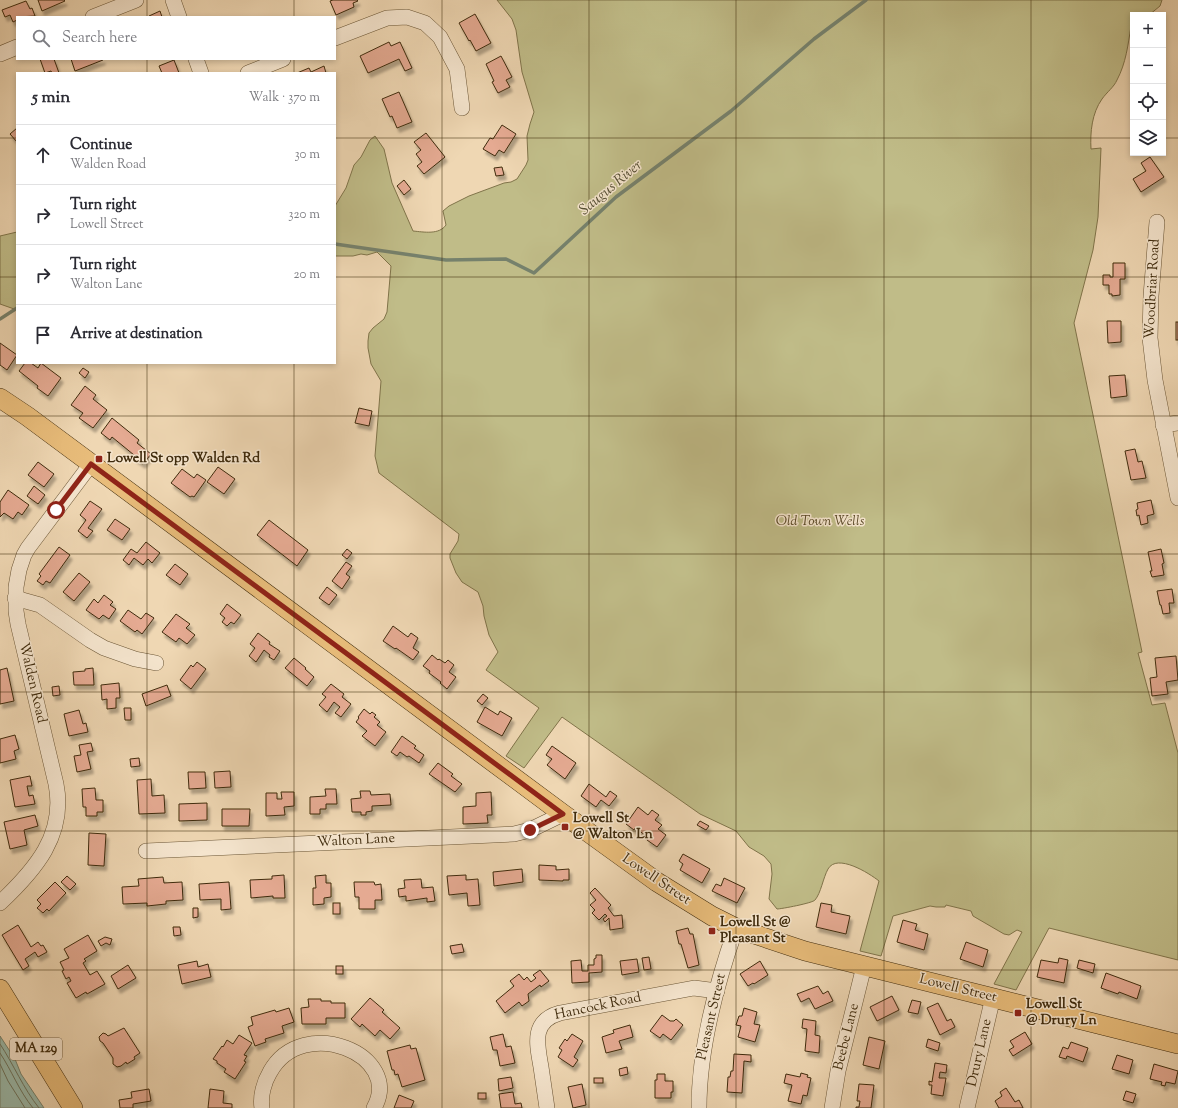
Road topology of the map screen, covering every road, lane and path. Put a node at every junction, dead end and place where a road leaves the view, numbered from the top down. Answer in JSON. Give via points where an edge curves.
{"nodes":[{"id":1,"x":136,"y":0,"type":"edge"},
{"id":2,"x":172,"y":0,"type":"edge"},
{"id":3,"x":96,"y":16,"type":"edge"},
{"id":4,"x":179,"y":16,"type":"edge"},
{"id":5,"x":336,"y":38,"type":"edge"},
{"id":6,"x":16,"y":48,"type":"edge"},
{"id":7,"x":0,"y":54,"type":"edge"},
{"id":8,"x":196,"y":60,"type":"edge"},
{"id":9,"x":280,"y":60,"type":"edge"},
{"id":10,"x":202,"y":72,"type":"edge"},
{"id":11,"x":250,"y":72,"type":"edge"},
{"id":12,"x":462,"y":108,"type":"dead end"},
{"id":13,"x":1157,"y":222,"type":"dead end"},
{"id":14,"x":0,"y":398,"type":"edge"},
{"id":15,"x":0,"y":411,"type":"edge"},
{"id":16,"x":27,"y":416,"type":"junction"},
{"id":17,"x":1171,"y":424,"type":"edge"},
{"id":18,"x":91,"y":464,"type":"junction"},
{"id":19,"x":1178,"y":498,"type":"edge"},
{"id":20,"x":15,"y":598,"type":"junction"},
{"id":21,"x":156,"y":663,"type":"dead end"},
{"id":22,"x":563,"y":814,"type":"junction"},
{"id":23,"x":146,"y":851,"type":"dead end"},
{"id":24,"x":0,"y":903,"type":"edge"},
{"id":25,"x":736,"y":928,"type":"junction"},
{"id":26,"x":864,"y":966,"type":"junction"},
{"id":27,"x":0,"y":989,"type":"edge"},
{"id":28,"x":717,"y":991,"type":"junction"},
{"id":29,"x":993,"y":997,"type":"junction"},
{"id":30,"x":1178,"y":1044,"type":"edge"},
{"id":31,"x":73,"y":1108,"type":"edge"},
{"id":32,"x":262,"y":1108,"type":"edge"},
{"id":33,"x":374,"y":1108,"type":"edge"},
{"id":34,"x":547,"y":1108,"type":"edge"},
{"id":35,"x":699,"y":1108,"type":"edge"},
{"id":36,"x":832,"y":1108,"type":"edge"},
{"id":37,"x":967,"y":1108,"type":"edge"}],
"edges":[{"from":1,"to":3,"type":"street"},
{"from":2,"to":4,"type":"street"},
{"from":5,"to":12,"type":"street","via":[[387,18],[407,17],[425,23],[440,36],[457,68]]},
{"from":6,"to":7,"type":"street"},
{"from":8,"to":10,"type":"street"},
{"from":9,"to":11,"type":"street"},
{"from":13,"to":17,"type":"street","name":"Woodbriar Road","via":[[1150,296],[1150,338],[1153,365]]},
{"from":14,"to":16,"type":"main road","name":"Lowell Street"},
{"from":15,"to":16,"type":"main road"},
{"from":16,"to":18,"type":"main road","name":"Lowell Street"},
{"from":17,"to":19,"type":"street","name":"Woodbriar Road"},
{"from":18,"to":20,"type":"street","name":"Walden Road","via":[[28,548],[19,570]]},
{"from":18,"to":22,"type":"main road","name":"Lowell Street"},
{"from":20,"to":21,"type":"street","via":[[40,605],[104,648]]},
{"from":20,"to":24,"type":"street","name":"Walden Road","via":[[18,624],[56,784],[59,809],[51,840],[43,855]]},
{"from":22,"to":23,"type":"street","name":"Walton Lane","via":[[530,830],[514,834]]},
{"from":22,"to":25,"type":"main road","name":"Lowell Street","via":[[657,882]]},
{"from":25,"to":26,"type":"main road","name":"Lowell Street","via":[[805,951]]},
{"from":25,"to":28,"type":"street","name":"Pleasant Street","via":[[726,954]]},
{"from":26,"to":29,"type":"main road","name":"Lowell Street"},
{"from":26,"to":36,"type":"street","name":"Beebe Lane","via":[[838,1071]]},
{"from":27,"to":31,"type":"main road","number":"MA 129"},
{"from":28,"to":34,"type":"street","name":"Hancock Road","via":[[694,988],[560,1013],[548,1018],[540,1028],[537,1041]]},
{"from":28,"to":35,"type":"street","name":"Pleasant Street","via":[[702,1058]]},
{"from":29,"to":30,"type":"main road","name":"Lowell Street"},
{"from":29,"to":37,"type":"street","name":"Drury Lane"},
{"from":32,"to":33,"type":"street","via":[[266,1081],[279,1060],[300,1047],[320,1043],[350,1049],[372,1067],[379,1085],[379,1095]]}]}
